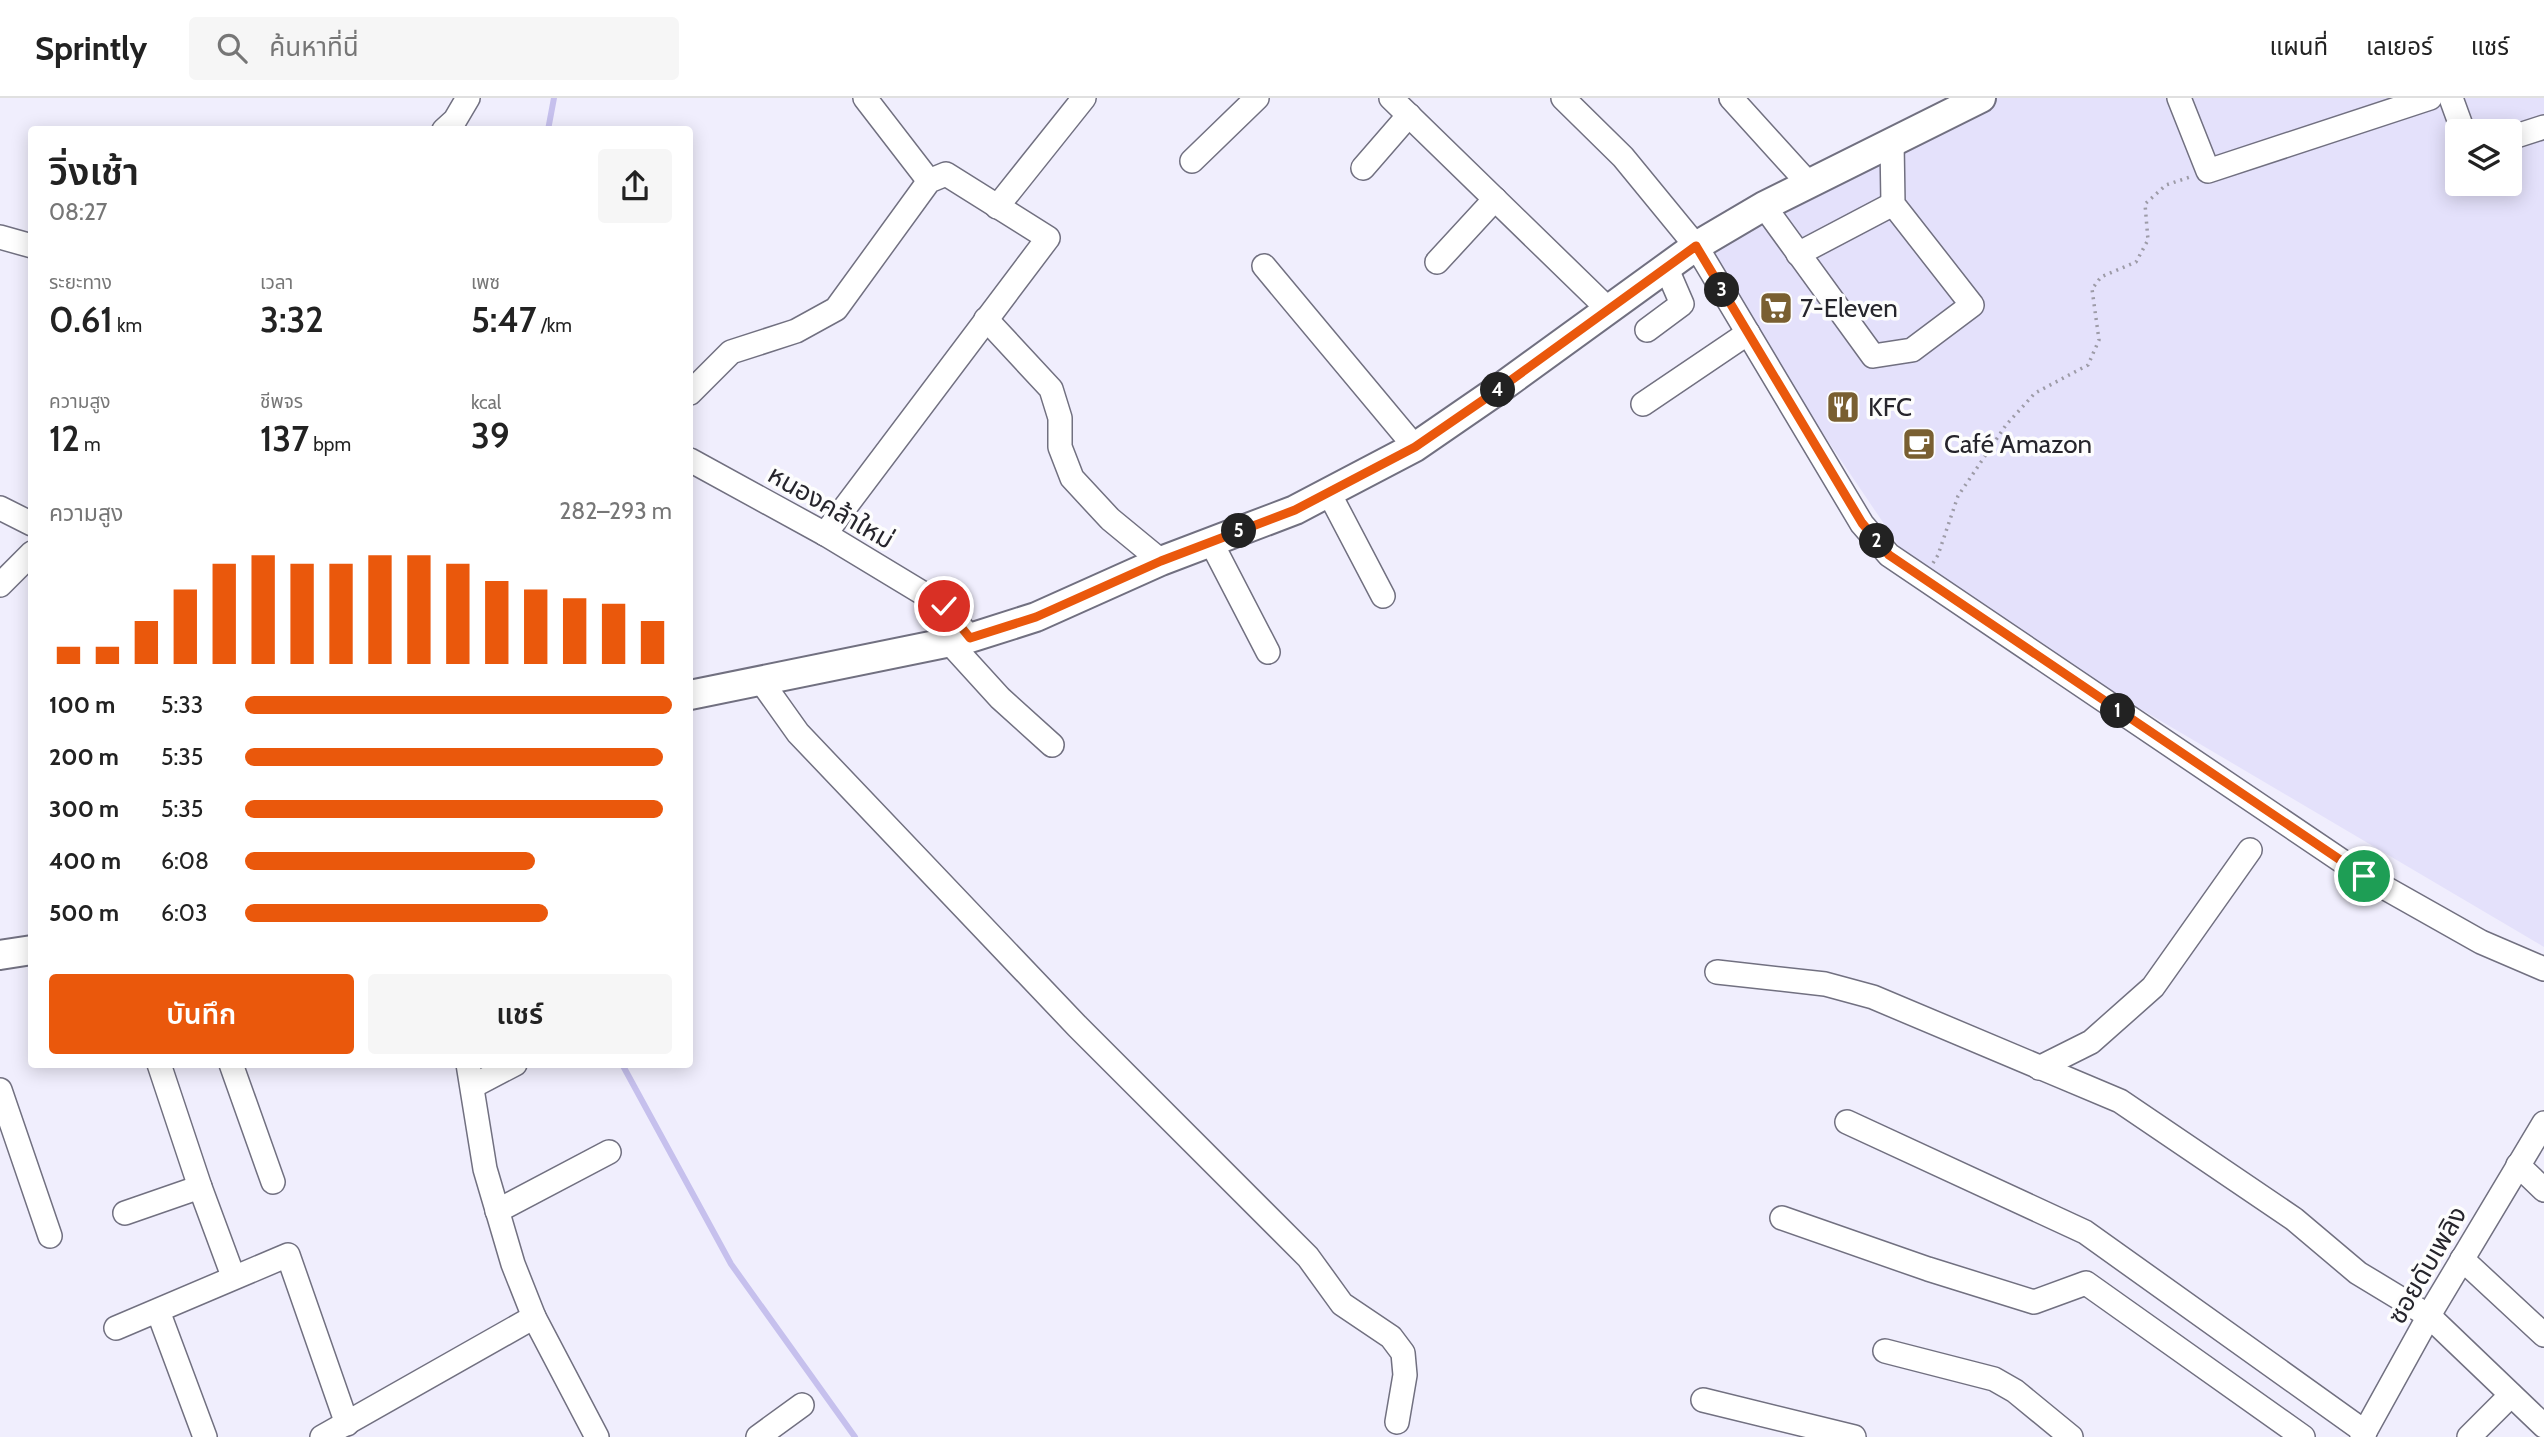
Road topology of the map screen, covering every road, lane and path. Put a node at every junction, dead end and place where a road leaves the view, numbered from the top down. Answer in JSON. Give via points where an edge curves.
{"nodes":[{"id":1,"x":468,"y":98,"type":"edge"},
{"id":2,"x":865,"y":98,"type":"edge"},
{"id":3,"x":1084,"y":98,"type":"edge"},
{"id":4,"x":1257,"y":98,"type":"edge"},
{"id":5,"x":1391,"y":98,"type":"edge"},
{"id":6,"x":1563,"y":98,"type":"edge"},
{"id":7,"x":1731,"y":98,"type":"edge"},
{"id":8,"x":2179,"y":98,"type":"edge"},
{"id":9,"x":2430,"y":98,"type":"edge"},
{"id":10,"x":2451,"y":98,"type":"edge"},
{"id":11,"x":1975,"y":99,"type":"edge"},
{"id":12,"x":1409,"y":115,"type":"junction"},
{"id":13,"x":2459,"y":119,"type":"edge"},
{"id":14,"x":448,"y":126,"type":"edge"},
{"id":15,"x":2544,"y":127,"type":"edge"},
{"id":16,"x":2522,"y":134,"type":"edge"},
{"id":17,"x":1892,"y":142,"type":"junction"},
{"id":18,"x":1192,"y":161,"type":"dead end"},
{"id":19,"x":1363,"y":168,"type":"dead end"},
{"id":20,"x":2208,"y":171,"type":"junction"},
{"id":21,"x":929,"y":181,"type":"junction"},
{"id":22,"x":1809,"y":184,"type":"junction"},
{"id":23,"x":1495,"y":199,"type":"junction"},
{"id":24,"x":1894,"y":204,"type":"junction"},
{"id":25,"x":1764,"y":206,"type":"junction"},
{"id":26,"x":997,"y":207,"type":"junction"},
{"id":27,"x":0,"y":237,"type":"edge"},
{"id":28,"x":28,"y":245,"type":"edge"},
{"id":29,"x":1696,"y":246,"type":"junction"},
{"id":30,"x":1798,"y":254,"type":"junction"},
{"id":31,"x":1437,"y":262,"type":"dead end"},
{"id":32,"x":1264,"y":266,"type":"dead end"},
{"id":33,"x":1666,"y":267,"type":"junction"},
{"id":34,"x":1609,"y":310,"type":"junction"},
{"id":35,"x":986,"y":319,"type":"junction"},
{"id":36,"x":1647,"y":330,"type":"dead end"},
{"id":37,"x":1748,"y":333,"type":"junction"},
{"id":38,"x":693,"y":390,"type":"edge"},
{"id":39,"x":1643,"y":404,"type":"dead end"},
{"id":40,"x":1415,"y":447,"type":"junction"},
{"id":41,"x":693,"y":462,"type":"edge"},
{"id":42,"x":1329,"y":493,"type":"junction"},
{"id":43,"x":0,"y":508,"type":"edge"},
{"id":44,"x":28,"y":522,"type":"edge"},
{"id":45,"x":825,"y":534,"type":"junction"},
{"id":46,"x":1211,"y":542,"type":"junction"},
{"id":47,"x":28,"y":557,"type":"edge"},
{"id":48,"x":1161,"y":561,"type":"junction"},
{"id":49,"x":1922,"y":579,"type":"junction"},
{"id":50,"x":0,"y":585,"type":"edge"},
{"id":51,"x":1384,"y":596,"type":"dead end"},
{"id":52,"x":959,"y":640,"type":"junction"},
{"id":53,"x":1268,"y":652,"type":"dead end"},
{"id":54,"x":761,"y":681,"type":"junction"},
{"id":55,"x":693,"y":694,"type":"edge"},
{"id":56,"x":1052,"y":745,"type":"dead end"},
{"id":57,"x":2250,"y":850,"type":"dead end"},
{"id":58,"x":28,"y":951,"type":"edge"},
{"id":59,"x":0,"y":955,"type":"edge"},
{"id":60,"x":2544,"y":969,"type":"edge"},
{"id":61,"x":1717,"y":972,"type":"dead end"},
{"id":62,"x":160,"y":1068,"type":"edge"},
{"id":63,"x":232,"y":1068,"type":"edge"},
{"id":64,"x":499,"y":1068,"type":"edge"},
{"id":65,"x":2039,"y":1068,"type":"junction"},
{"id":66,"x":471,"y":1075,"type":"edge"},
{"id":67,"x":0,"y":1090,"type":"edge"},
{"id":68,"x":1847,"y":1122,"type":"dead end"},
{"id":69,"x":2544,"y":1123,"type":"edge"},
{"id":70,"x":609,"y":1152,"type":"dead end"},
{"id":71,"x":2518,"y":1165,"type":"junction"},
{"id":72,"x":272,"y":1182,"type":"dead end"},
{"id":73,"x":200,"y":1187,"type":"junction"},
{"id":74,"x":2544,"y":1190,"type":"edge"},
{"id":75,"x":497,"y":1211,"type":"junction"},
{"id":76,"x":124,"y":1213,"type":"dead end"},
{"id":77,"x":1782,"y":1218,"type":"dead end"},
{"id":78,"x":50,"y":1236,"type":"dead end"},
{"id":79,"x":2462,"y":1259,"type":"junction"},
{"id":80,"x":233,"y":1276,"type":"junction"},
{"id":81,"x":158,"y":1311,"type":"junction"},
{"id":82,"x":2429,"y":1316,"type":"junction"},
{"id":83,"x":534,"y":1317,"type":"junction"},
{"id":84,"x":116,"y":1328,"type":"dead end"},
{"id":85,"x":2544,"y":1335,"type":"edge"},
{"id":86,"x":1885,"y":1351,"type":"dead end"},
{"id":87,"x":2511,"y":1395,"type":"junction"},
{"id":88,"x":1703,"y":1400,"type":"dead end"},
{"id":89,"x":802,"y":1405,"type":"dead end"},
{"id":90,"x":1397,"y":1422,"type":"dead end"},
{"id":91,"x":347,"y":1424,"type":"junction"},
{"id":92,"x":2544,"y":1426,"type":"edge"},
{"id":93,"x":2363,"y":1434,"type":"edge"},
{"id":94,"x":205,"y":1437,"type":"edge"},
{"id":95,"x":322,"y":1437,"type":"edge"},
{"id":96,"x":597,"y":1437,"type":"edge"},
{"id":97,"x":758,"y":1437,"type":"edge"},
{"id":98,"x":1854,"y":1437,"type":"edge"},
{"id":99,"x":2071,"y":1437,"type":"edge"},
{"id":100,"x":2303,"y":1437,"type":"edge"},
{"id":101,"x":2469,"y":1437,"type":"edge"}],
"edges":[{"from":1,"to":14,"type":"street"},
{"from":2,"to":21,"type":"street"},
{"from":3,"to":26,"type":"street"},
{"from":4,"to":18,"type":"street"},
{"from":5,"to":12,"type":"street"},
{"from":6,"to":29,"type":"street","via":[[1623,157]]},
{"from":7,"to":22,"type":"street"},
{"from":8,"to":20,"type":"street"},
{"from":9,"to":20,"type":"street"},
{"from":10,"to":13,"type":"street"},
{"from":11,"to":17,"type":"main road"},
{"from":12,"to":19,"type":"street"},
{"from":12,"to":23,"type":"street"},
{"from":15,"to":16,"type":"street"},
{"from":17,"to":22,"type":"main road"},
{"from":17,"to":24,"type":"street"},
{"from":20,"to":49,"type":"path","via":[[2166,185],[2145,204],[2148,240],[2136,262],[2101,277],[2092,289],[2099,340],[2088,365],[2035,393],[2006,425],[1958,496],[1938,555]]},
{"from":21,"to":26,"type":"street","via":[[946,174]]},
{"from":21,"to":38,"type":"street","via":[[836,309],[796,331],[731,352]]},
{"from":22,"to":25,"type":"main road"},
{"from":23,"to":31,"type":"street"},
{"from":23,"to":34,"type":"street"},
{"from":24,"to":30,"type":"street"},
{"from":24,"to":30,"type":"street","via":[[1972,305],[1912,349],[1873,356]]},
{"from":25,"to":29,"type":"main road"},
{"from":25,"to":30,"type":"street"},
{"from":26,"to":35,"type":"street","via":[[1048,238]]},
{"from":27,"to":28,"type":"street"},
{"from":29,"to":33,"type":"main road"},
{"from":29,"to":37,"type":"street"},
{"from":32,"to":40,"type":"street"},
{"from":33,"to":34,"type":"main road"},
{"from":33,"to":36,"type":"street","via":[[1682,304]]},
{"from":34,"to":40,"type":"main road"},
{"from":35,"to":45,"type":"street"},
{"from":35,"to":48,"type":"street","via":[[1051,389],[1060,418],[1060,447],[1072,478],[1110,519]]},
{"from":37,"to":39,"type":"street"},
{"from":37,"to":49,"type":"street","via":[[1862,523],[1889,555]]},
{"from":40,"to":42,"type":"main road"},
{"from":41,"to":45,"type":"street","name":"หนองคล้าใหม่"},
{"from":42,"to":46,"type":"main road"},
{"from":42,"to":51,"type":"street"},
{"from":43,"to":44,"type":"street"},
{"from":45,"to":52,"type":"street","name":"หนองคล้าใหม่","via":[[944,606]]},
{"from":46,"to":48,"type":"main road"},
{"from":46,"to":53,"type":"street"},
{"from":47,"to":50,"type":"street"},
{"from":48,"to":52,"type":"main road","via":[[1036,617]]},
{"from":49,"to":60,"type":"street","via":[[2364,876],[2481,943]]},
{"from":52,"to":54,"type":"main road"},
{"from":52,"to":56,"type":"street","name":"หนองคล้าใหม่","via":[[1000,698]]},
{"from":54,"to":55,"type":"main road"},
{"from":54,"to":90,"type":"street","via":[[807,742],[1077,1026],[1308,1257],[1342,1304],[1391,1337],[1403,1353],[1405,1375]]},
{"from":57,"to":65,"type":"street","via":[[2153,987],[2091,1042]]},
{"from":58,"to":59,"type":"main road"},
{"from":61,"to":65,"type":"street","via":[[1825,984],[1873,997]]},
{"from":62,"to":73,"type":"street"},
{"from":63,"to":72,"type":"street"},
{"from":64,"to":66,"type":"street"},
{"from":65,"to":82,"type":"street","via":[[2120,1101],[2294,1219],[2358,1273]]},
{"from":66,"to":75,"type":"street","via":[[485,1169]]},
{"from":67,"to":78,"type":"street"},
{"from":68,"to":93,"type":"street","via":[[2085,1232]]},
{"from":69,"to":71,"type":"street","name":"ซอยดับเพลิง"},
{"from":70,"to":75,"type":"street"},
{"from":71,"to":74,"type":"street"},
{"from":71,"to":79,"type":"street","name":"ซอยดับเพลิง"},
{"from":73,"to":76,"type":"street"},
{"from":73,"to":80,"type":"street"},
{"from":75,"to":83,"type":"street"},
{"from":77,"to":100,"type":"street","via":[[2034,1302],[2086,1283]]},
{"from":79,"to":82,"type":"street","name":"ซอยดับเพลิง"},
{"from":79,"to":85,"type":"street"},
{"from":80,"to":81,"type":"street"},
{"from":80,"to":91,"type":"street","via":[[288,1255]]},
{"from":81,"to":84,"type":"street"},
{"from":81,"to":94,"type":"street"},
{"from":82,"to":87,"type":"street"},
{"from":82,"to":93,"type":"street","name":"ซอยดับเพลิง"},
{"from":83,"to":91,"type":"street"},
{"from":83,"to":96,"type":"street"},
{"from":86,"to":99,"type":"street","via":[[1994,1379]]},
{"from":87,"to":92,"type":"street"},
{"from":87,"to":101,"type":"street"},
{"from":88,"to":98,"type":"street"},
{"from":89,"to":97,"type":"street"},
{"from":91,"to":95,"type":"street"}]}
